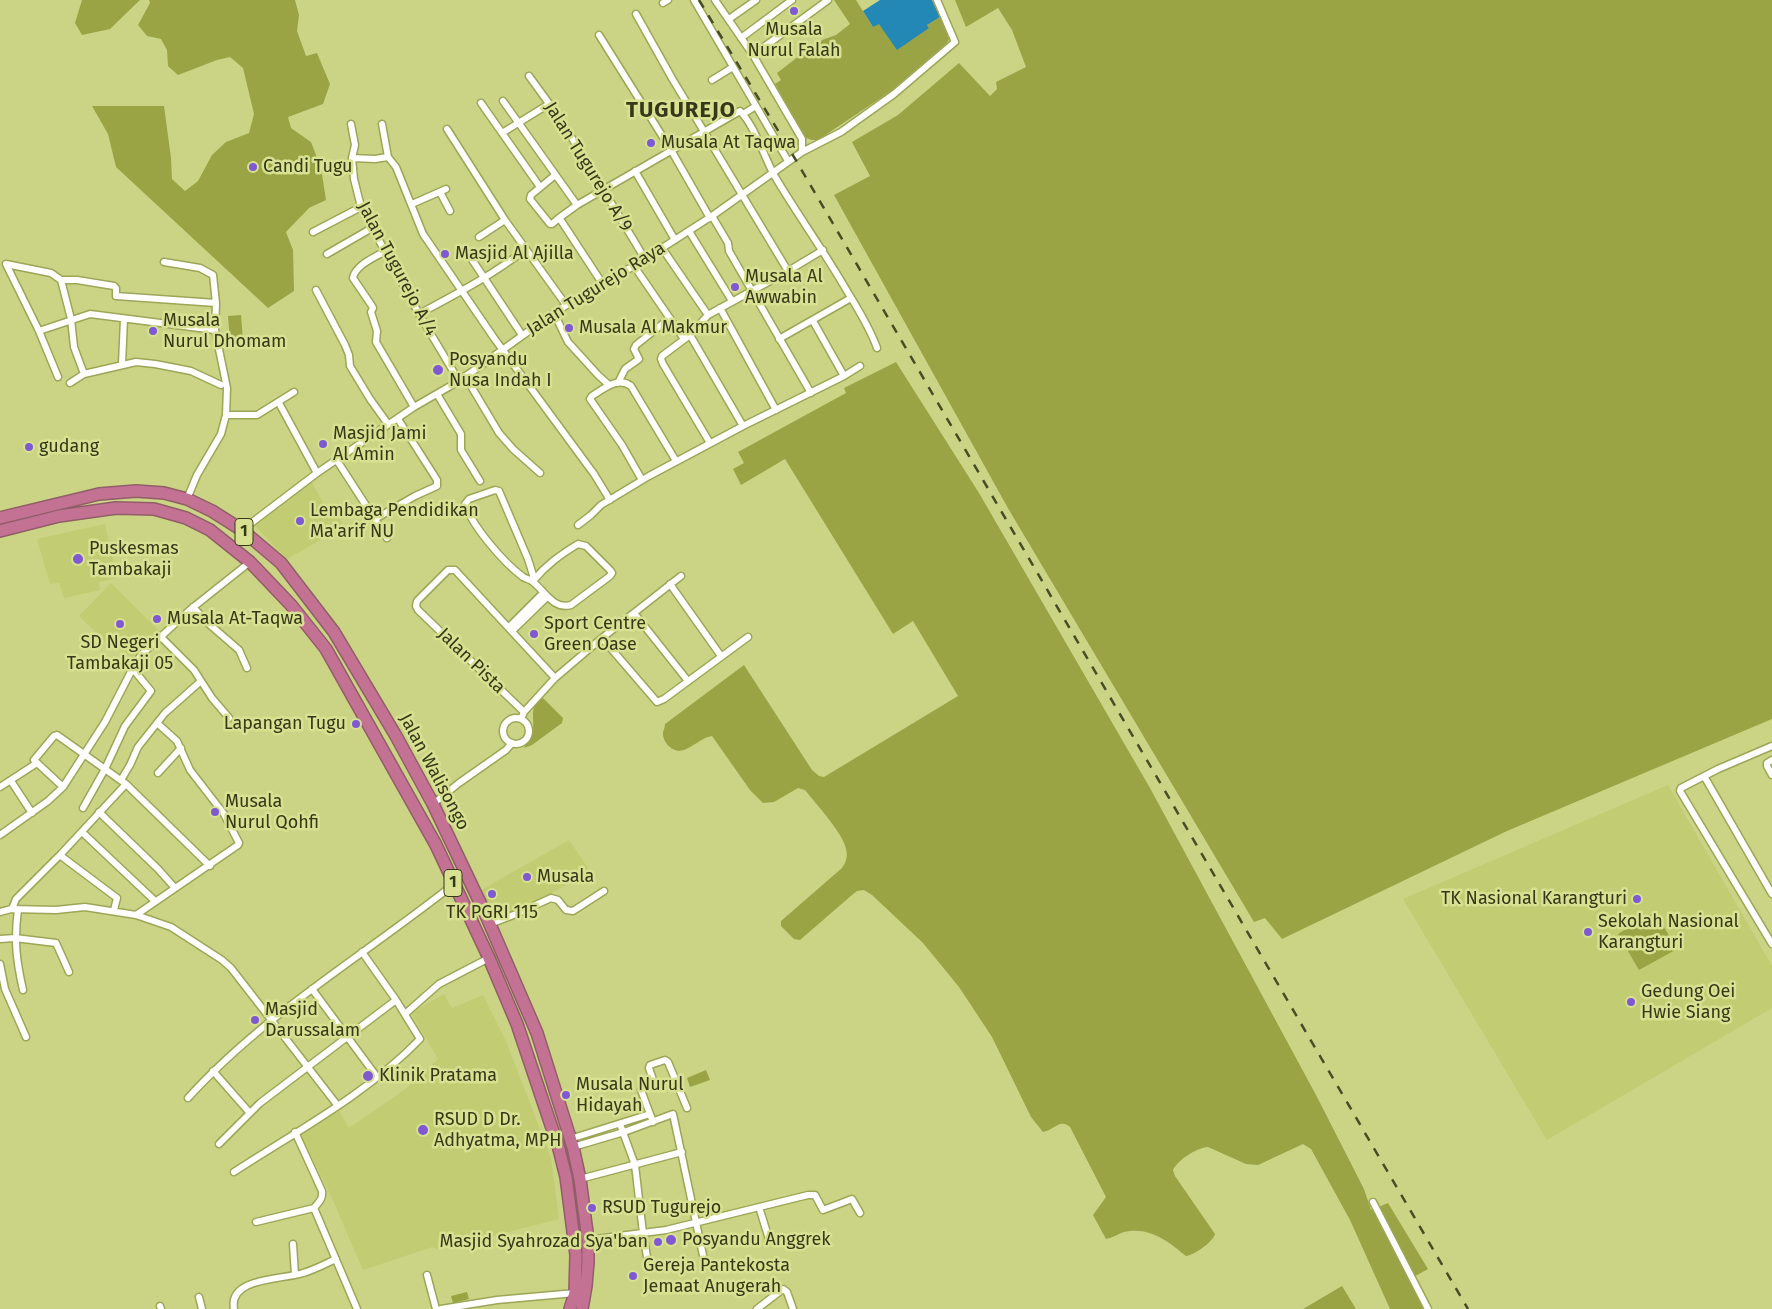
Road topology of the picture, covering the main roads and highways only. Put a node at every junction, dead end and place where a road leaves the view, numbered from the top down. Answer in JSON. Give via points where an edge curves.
{"nodes":[{"id":1,"x":0,"y":518,"type":"edge"},
{"id":2,"x":0,"y":531,"type":"edge"},
{"id":3,"x":396,"y":736,"type":"junction"},
{"id":4,"x":380,"y":746,"type":"junction"},
{"id":5,"x":570,"y":1309,"type":"edge"},
{"id":6,"x":582,"y":1309,"type":"edge"}],
"edges":[{"from":1,"to":3,"type":"highway","name":"Jalan Walisongo","number":"1","via":[[99,494],[136,491],[187,499],[212,511],[242,530],[281,563],[334,632]]},
{"from":2,"to":4,"type":"highway","name":"Jalan Walisongo","number":"1","via":[[59,516],[116,508],[154,509],[186,518],[210,530],[250,562],[291,604],[326,649]]},
{"from":3,"to":4,"type":"highway"},
{"from":3,"to":6,"type":"highway","name":"Jalan Walisongo","number":"1","via":[[433,804],[490,924],[537,1034],[572,1143],[580,1179],[588,1240]]},
{"from":4,"to":5,"type":"highway","name":"Jalan Walisongo","number":"1","via":[[436,845],[517,1024],[566,1177],[576,1255],[575,1293]]}]}
